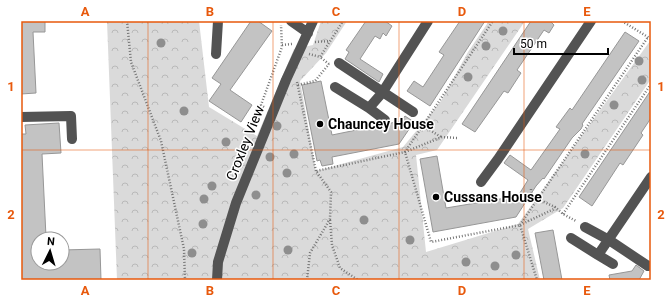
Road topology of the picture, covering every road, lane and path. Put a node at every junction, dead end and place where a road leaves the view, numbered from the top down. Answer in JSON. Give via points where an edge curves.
{"nodes":[{"id":1,"x":127,"y":21,"type":"edge"},
{"id":2,"x":218,"y":21,"type":"edge"},
{"id":3,"x":281,"y":21,"type":"edge"},
{"id":4,"x":291,"y":21,"type":"edge"},
{"id":5,"x":314,"y":21,"type":"edge"},
{"id":6,"x":343,"y":21,"type":"edge"},
{"id":7,"x":428,"y":21,"type":"edge"},
{"id":8,"x":493,"y":21,"type":"edge"},
{"id":9,"x":591,"y":21,"type":"edge"},
{"id":10,"x":622,"y":21,"type":"edge"},
{"id":11,"x":308,"y":33,"type":"junction"},
{"id":12,"x":650,"y":38,"type":"edge"},
{"id":13,"x":216,"y":54,"type":"dead end"},
{"id":14,"x":294,"y":64,"type":"junction"},
{"id":15,"x":334,"y":64,"type":"junction"},
{"id":16,"x":651,"y":84,"type":"edge"},
{"id":17,"x":298,"y":85,"type":"junction"},
{"id":18,"x":335,"y":87,"type":"dead end"},
{"id":19,"x":382,"y":92,"type":"junction"},
{"id":20,"x":369,"y":108,"type":"junction"},
{"id":21,"x":273,"y":112,"type":"junction"},
{"id":22,"x":412,"y":112,"type":"joint"},
{"id":23,"x":21,"y":117,"type":"edge"},
{"id":24,"x":385,"y":120,"type":"dead end"},
{"id":25,"x":423,"y":125,"type":"junction"},
{"id":26,"x":442,"y":137,"type":"junction"},
{"id":27,"x":72,"y":138,"type":"dead end"},
{"id":28,"x":457,"y":138,"type":"dead end"},
{"id":29,"x":405,"y":152,"type":"junction"},
{"id":30,"x":316,"y":171,"type":"junction"},
{"id":31,"x":651,"y":177,"type":"edge"},
{"id":32,"x":481,"y":182,"type":"dead end"},
{"id":33,"x":531,"y":189,"type":"dead end"},
{"id":34,"x":538,"y":200,"type":"junction"},
{"id":35,"x":555,"y":207,"type":"junction"},
{"id":36,"x":563,"y":214,"type":"junction"},
{"id":37,"x":330,"y":219,"type":"junction"},
{"id":38,"x":520,"y":225,"type":"junction"},
{"id":39,"x":585,"y":227,"type":"joint"},
{"id":40,"x":571,"y":238,"type":"dead end"},
{"id":41,"x":609,"y":240,"type":"junction"},
{"id":42,"x":598,"y":255,"type":"junction"},
{"id":43,"x":613,"y":264,"type":"dead end"},
{"id":44,"x":648,"y":266,"type":"dead end"},
{"id":45,"x":185,"y":280,"type":"edge"},
{"id":46,"x":217,"y":280,"type":"edge"},
{"id":47,"x":307,"y":280,"type":"edge"},
{"id":48,"x":358,"y":280,"type":"edge"},
{"id":49,"x":538,"y":280,"type":"edge"}],
"edges":[{"from":1,"to":45,"type":"path","via":[[131,62],[161,141],[184,249]]},
{"from":2,"to":13,"type":"street"},
{"from":3,"to":21,"type":"path","via":[[282,47],[261,105]]},
{"from":4,"to":11,"type":"street"},
{"from":5,"to":11,"type":"street","name":"Croxley View"},
{"from":6,"to":15,"type":"path","via":[[320,58]]},
{"from":7,"to":19,"type":"street"},
{"from":8,"to":25,"type":"path"},
{"from":9,"to":32,"type":"street"},
{"from":10,"to":12,"type":"path"},
{"from":11,"to":14,"type":"street","name":"Croxley View"},
{"from":12,"to":34,"type":"path"},
{"from":14,"to":17,"type":"path"},
{"from":14,"to":21,"type":"street","name":"Croxley View"},
{"from":15,"to":17,"type":"path","via":[[315,81]]},
{"from":15,"to":19,"type":"street"},
{"from":16,"to":36,"type":"path"},
{"from":17,"to":30,"type":"path"},
{"from":18,"to":20,"type":"street"},
{"from":19,"to":20,"type":"street"},
{"from":19,"to":22,"type":"street"},
{"from":20,"to":24,"type":"street"},
{"from":21,"to":46,"type":"street","name":"Croxley View","via":[[236,203],[218,262]]},
{"from":22,"to":25,"type":"path","via":[[416,121]]},
{"from":23,"to":27,"type":"street","via":[[71,116]]},
{"from":25,"to":26,"type":"path"},
{"from":25,"to":29,"type":"path"},
{"from":26,"to":28,"type":"path"},
{"from":26,"to":29,"type":"path"},
{"from":29,"to":30,"type":"path"},
{"from":29,"to":38,"type":"path","via":[[431,242]]},
{"from":30,"to":37,"type":"path","via":[[331,192]]},
{"from":31,"to":41,"type":"street"},
{"from":33,"to":34,"type":"path","via":[[531,196]]},
{"from":34,"to":35,"type":"path"},
{"from":34,"to":38,"type":"path"},
{"from":35,"to":36,"type":"path"},
{"from":35,"to":38,"type":"path"},
{"from":36,"to":39,"type":"path"},
{"from":37,"to":47,"type":"path","via":[[310,253]]},
{"from":37,"to":48,"type":"path","via":[[332,245],[340,268]]},
{"from":38,"to":49,"type":"path"},
{"from":39,"to":41,"type":"street"},
{"from":40,"to":42,"type":"street"},
{"from":41,"to":42,"type":"street"},
{"from":41,"to":44,"type":"street"},
{"from":42,"to":43,"type":"street"}]}
